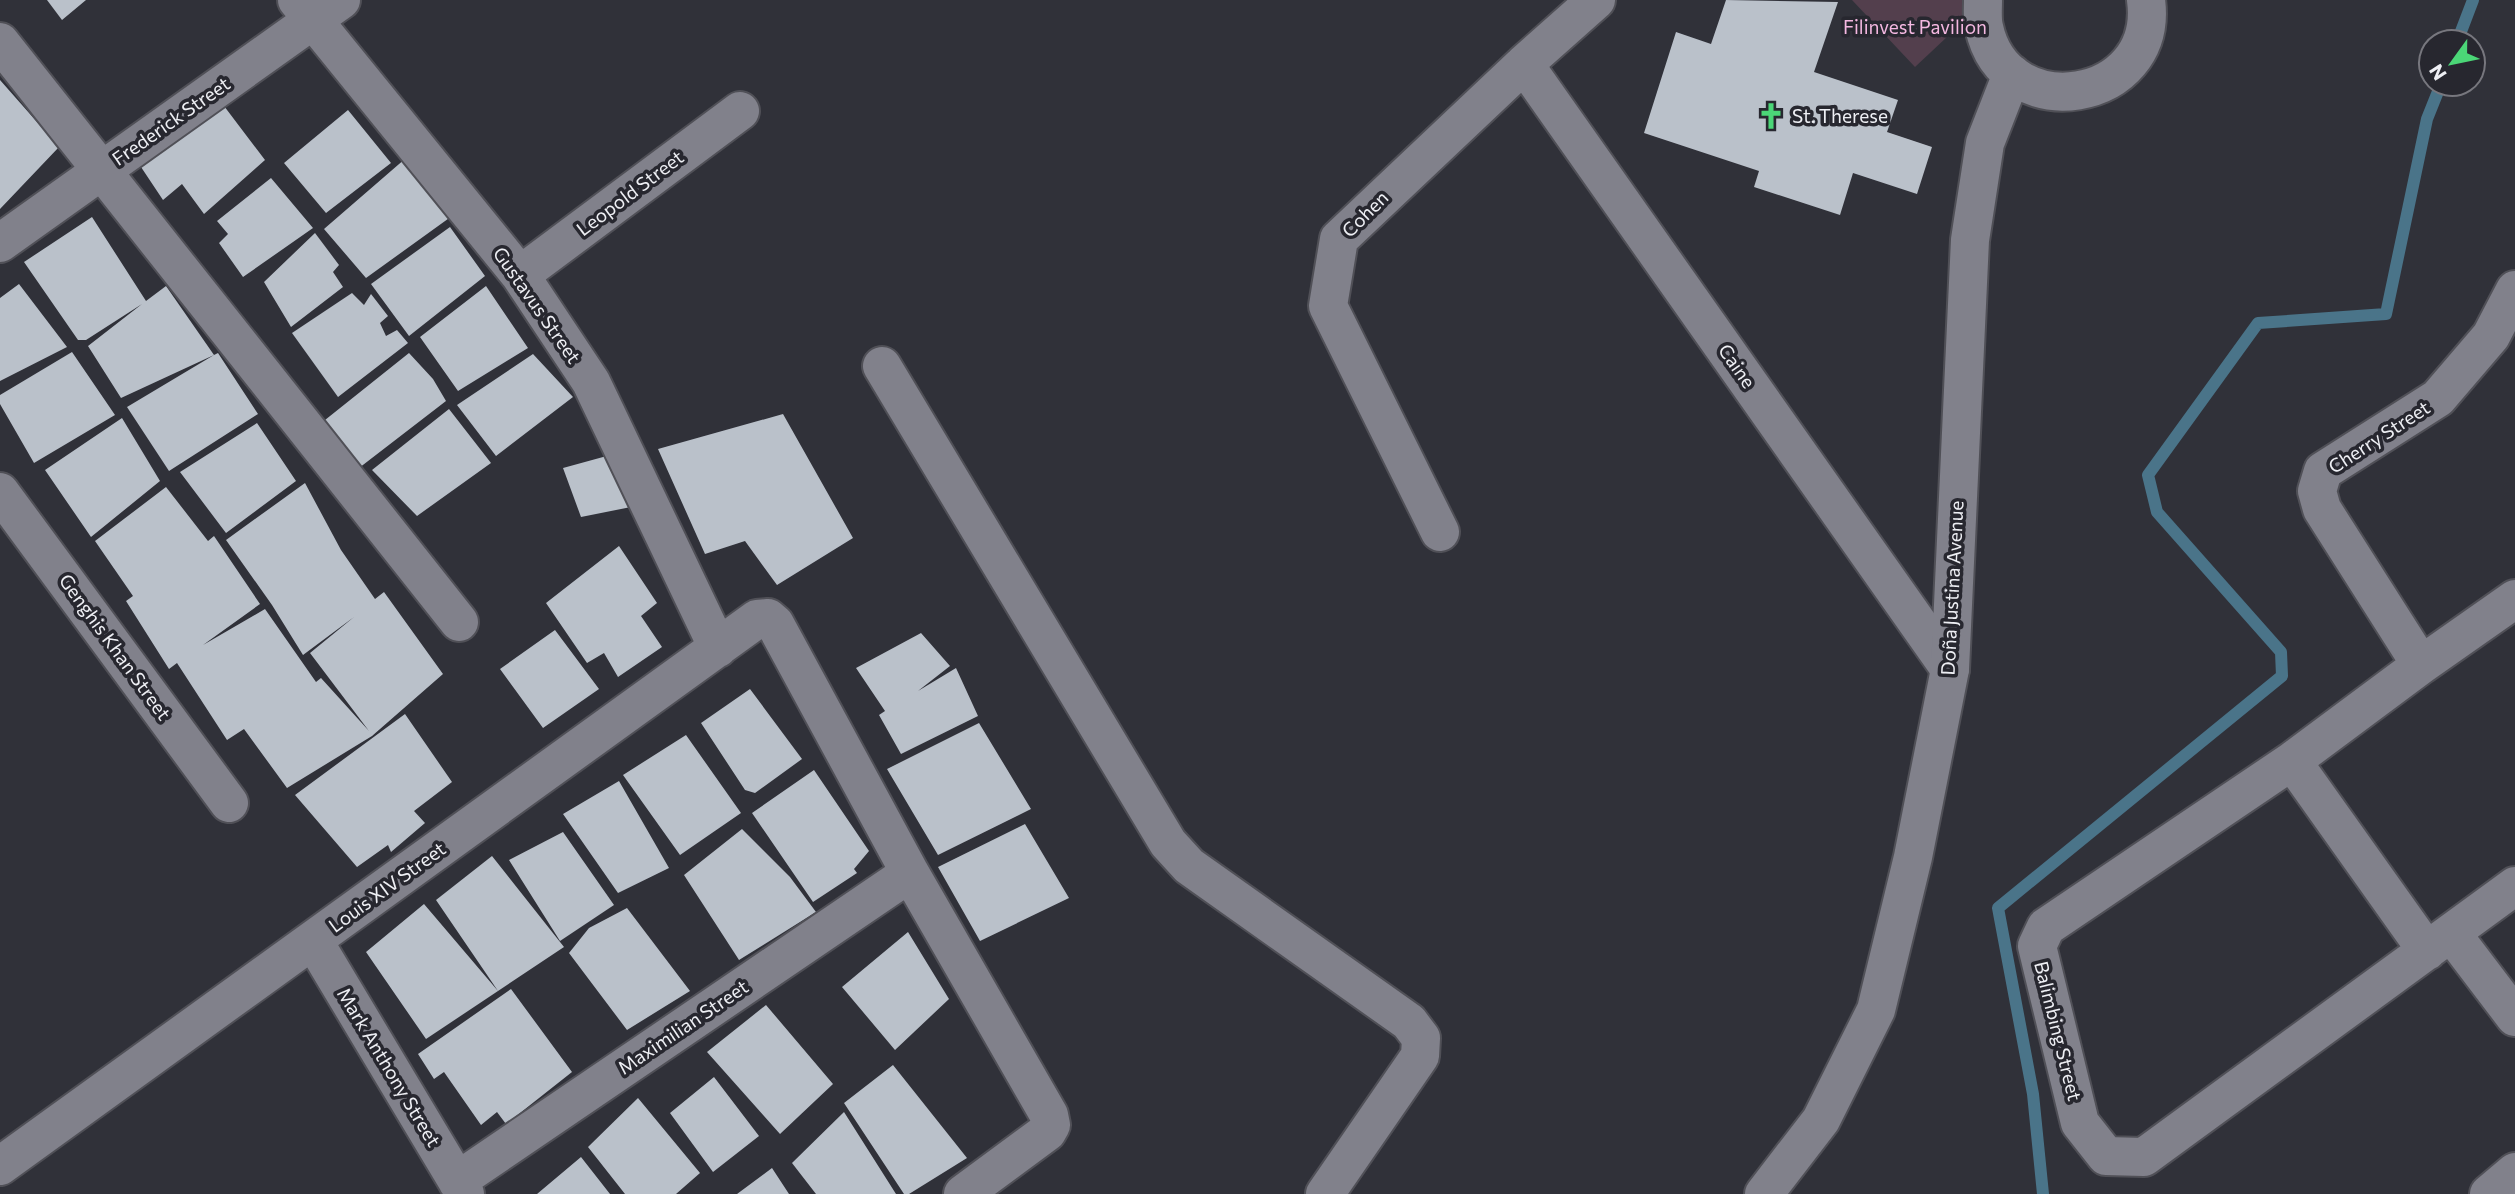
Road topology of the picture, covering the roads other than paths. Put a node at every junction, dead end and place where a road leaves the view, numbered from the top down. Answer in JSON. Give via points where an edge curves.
{"nodes":[{"id":1,"x":1596,"y":0,"type":"edge"},
{"id":2,"x":1983,"y":0,"type":"edge"},
{"id":3,"x":2147,"y":0,"type":"edge"},
{"id":4,"x":317,"y":7,"type":"edge"},
{"id":5,"x":0,"y":42,"type":"edge"},
{"id":6,"x":1524,"y":64,"type":"junction"},
{"id":7,"x":2012,"y":74,"type":"junction"},
{"id":8,"x":740,"y":111,"type":"dead end"},
{"id":9,"x":101,"y":170,"type":"junction"},
{"id":10,"x":0,"y":243,"type":"edge"},
{"id":11,"x":520,"y":275,"type":"junction"},
{"id":12,"x":2515,"y":290,"type":"edge"},
{"id":13,"x":882,"y":366,"type":"dead end"},
{"id":14,"x":0,"y":492,"type":"edge"},
{"id":15,"x":1440,"y":532,"type":"dead end"},
{"id":16,"x":2515,"y":599,"type":"edge"},
{"id":17,"x":459,"y":622,"type":"dead end"},
{"id":18,"x":718,"y":648,"type":"junction"},
{"id":19,"x":2421,"y":665,"type":"junction"},
{"id":20,"x":1950,"y":669,"type":"junction"},
{"id":21,"x":2292,"y":761,"type":"junction"},
{"id":22,"x":229,"y":803,"type":"dead end"},
{"id":23,"x":910,"y":873,"type":"junction"},
{"id":24,"x":2515,"y":886,"type":"edge"},
{"id":25,"x":313,"y":940,"type":"junction"},
{"id":26,"x":2440,"y":942,"type":"junction"},
{"id":27,"x":2515,"y":1017,"type":"edge"},
{"id":28,"x":0,"y":1166,"type":"edge"},
{"id":29,"x":2515,"y":1171,"type":"edge"},
{"id":30,"x":461,"y":1187,"type":"edge"},
{"id":31,"x":963,"y":1194,"type":"edge"},
{"id":32,"x":1325,"y":1194,"type":"edge"},
{"id":33,"x":1763,"y":1194,"type":"edge"},
{"id":34,"x":2488,"y":1194,"type":"edge"}],
"edges":[{"from":1,"to":6,"type":"street","name":"Cohen"},
{"from":2,"to":7,"type":"street","via":[[1984,27],[1994,53]]},
{"from":3,"to":7,"type":"street","via":[[2141,45],[2124,69],[2099,86],[2069,93],[2039,89]]},
{"from":4,"to":9,"type":"street","name":"Frederick Street"},
{"from":4,"to":11,"type":"street","name":"Gustavus Street"},
{"from":5,"to":9,"type":"street"},
{"from":6,"to":15,"type":"street","name":"Cohen","via":[[1339,239],[1328,306]]},
{"from":6,"to":20,"type":"street","name":"Caine"},
{"from":7,"to":20,"type":"street","name":"Doña Justina Avenue","via":[[1985,144],[1970,240]]},
{"from":8,"to":11,"type":"street","name":"Leopold Street"},
{"from":9,"to":10,"type":"street","name":"Frederick Street"},
{"from":9,"to":17,"type":"street"},
{"from":11,"to":18,"type":"street","name":"Gustavus Street","via":[[591,382]]},
{"from":12,"to":19,"type":"street","name":"Cherry Street","via":[[2491,336],[2438,398],[2323,471],[2317,491],[2322,509]]},
{"from":13,"to":32,"type":"street","via":[[1168,843],[1189,866],[1409,1022],[1421,1038],[1420,1056]]},
{"from":14,"to":22,"type":"street","name":"Genghis Khan Street"},
{"from":16,"to":19,"type":"street","name":"Balimbing Street"},
{"from":18,"to":23,"type":"street","name":"Louis XIV Street","via":[[758,619],[768,618],[775,624]]},
{"from":18,"to":25,"type":"street","name":"Louis XIV Street"},
{"from":19,"to":21,"type":"street","name":"Balimbing Street"},
{"from":20,"to":33,"type":"street","name":"Doña Justina Avenue","via":[[1913,857],[1876,1010],[1821,1120]]},
{"from":21,"to":26,"type":"street"},
{"from":21,"to":26,"type":"street","name":"Balimbing Street","via":[[2046,927],[2040,936],[2038,946],[2080,1123],[2106,1156],[2144,1157]]},
{"from":23,"to":30,"type":"street","name":"Maximilian Street"},
{"from":23,"to":31,"type":"street","via":[[1051,1125]]},
{"from":24,"to":26,"type":"street","name":"Balimbing Street"},
{"from":25,"to":28,"type":"street","name":"Louis XIV Street"},
{"from":25,"to":30,"type":"street","name":"Mark Anthony Street"},
{"from":26,"to":27,"type":"street"},
{"from":29,"to":34,"type":"street"}]}
